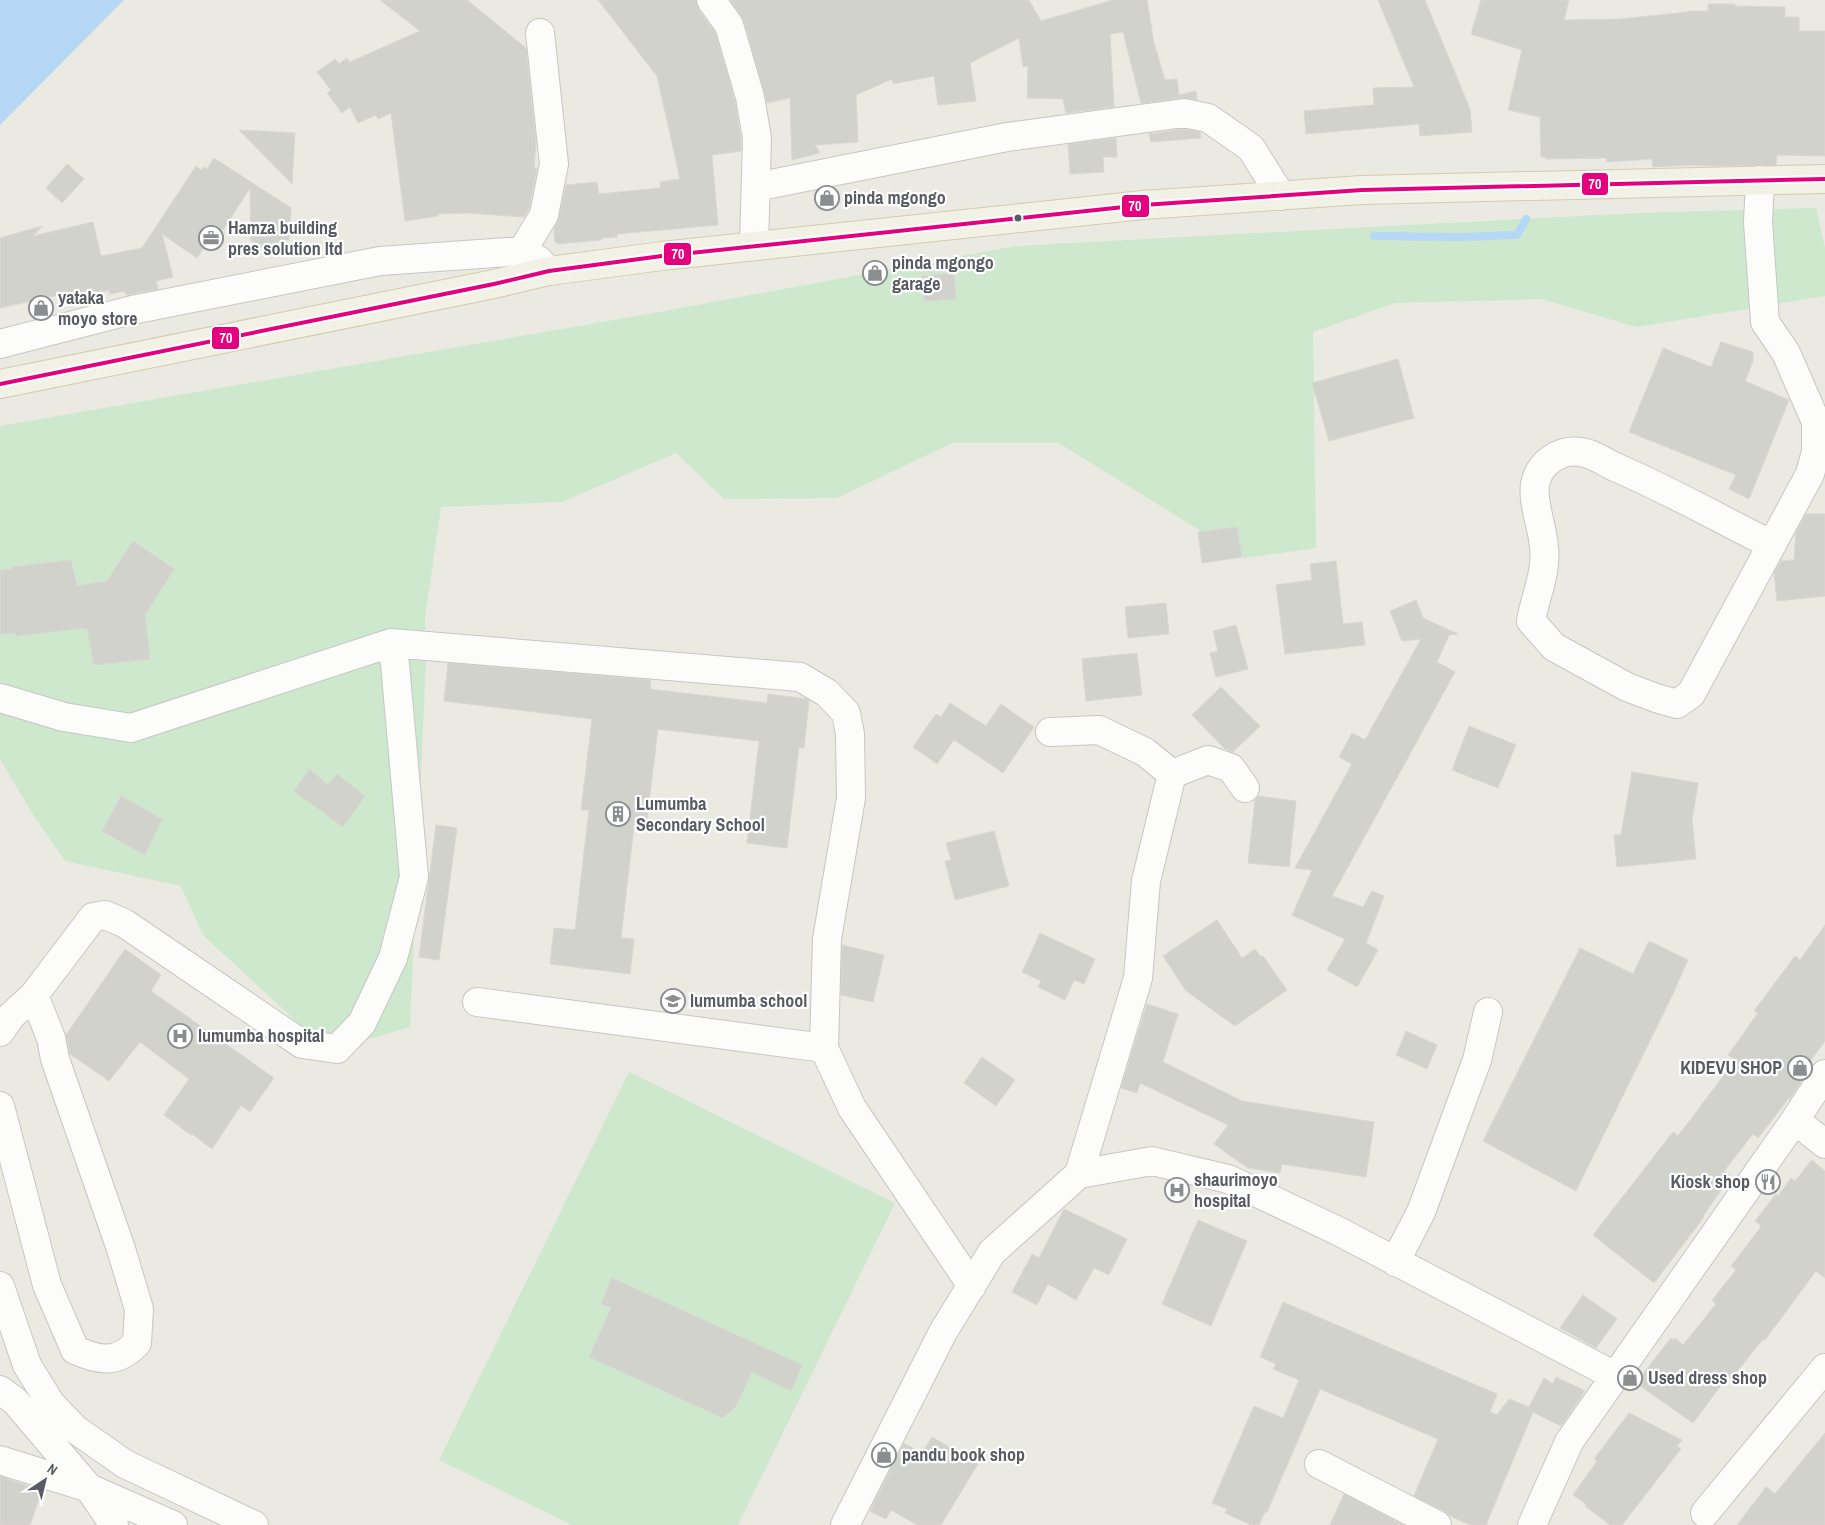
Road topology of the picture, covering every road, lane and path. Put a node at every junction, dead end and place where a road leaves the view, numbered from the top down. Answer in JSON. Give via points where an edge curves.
{"nodes":[{"id":1,"x":711,"y":0,"type":"edge"},
{"id":2,"x":540,"y":33,"type":"dead end"},
{"id":3,"x":1825,"y":179,"type":"edge"},
{"id":4,"x":1760,"y":180,"type":"junction"},
{"id":5,"x":756,"y":187,"type":"junction"},
{"id":6,"x":1281,"y":196,"type":"junction"},
{"id":7,"x":754,"y":246,"type":"junction"},
{"id":8,"x":522,"y":251,"type":"junction"},
{"id":9,"x":549,"y":271,"type":"junction"},
{"id":10,"x":0,"y":344,"type":"edge"},
{"id":11,"x":0,"y":384,"type":"edge"},
{"id":12,"x":1772,"y":545,"type":"junction"},
{"id":13,"x":391,"y":643,"type":"junction"},
{"id":14,"x":0,"y":698,"type":"edge"},
{"id":15,"x":1050,"y":732,"type":"dead end"},
{"id":16,"x":1172,"y":774,"type":"junction"},
{"id":17,"x":1245,"y":788,"type":"dead end"},
{"id":18,"x":34,"y":995,"type":"junction"},
{"id":19,"x":477,"y":1002,"type":"dead end"},
{"id":20,"x":1488,"y":1012,"type":"dead end"},
{"id":21,"x":0,"y":1032,"type":"edge"},
{"id":22,"x":824,"y":1048,"type":"junction"},
{"id":23,"x":1825,"y":1074,"type":"edge"},
{"id":24,"x":0,"y":1106,"type":"edge"},
{"id":25,"x":1795,"y":1120,"type":"junction"},
{"id":26,"x":1825,"y":1144,"type":"edge"},
{"id":27,"x":1079,"y":1174,"type":"junction"},
{"id":28,"x":1395,"y":1262,"type":"junction"},
{"id":29,"x":0,"y":1286,"type":"edge"},
{"id":30,"x":972,"y":1286,"type":"junction"},
{"id":31,"x":1825,"y":1368,"type":"edge"},
{"id":32,"x":1615,"y":1376,"type":"junction"},
{"id":33,"x":0,"y":1390,"type":"edge"},
{"id":34,"x":0,"y":1460,"type":"edge"},
{"id":35,"x":1319,"y":1464,"type":"dead end"},
{"id":36,"x":89,"y":1488,"type":"junction"},
{"id":37,"x":1706,"y":1513,"type":"dead end"},
{"id":38,"x":114,"y":1525,"type":"edge"},
{"id":39,"x":173,"y":1525,"type":"edge"},
{"id":40,"x":254,"y":1525,"type":"edge"},
{"id":41,"x":845,"y":1525,"type":"edge"},
{"id":42,"x":1437,"y":1525,"type":"edge"},
{"id":43,"x":1532,"y":1525,"type":"edge"}],
"edges":[{"from":1,"to":5,"type":"street","via":[[729,26],[750,97],[757,138]]},
{"from":2,"to":8,"type":"street","via":[[554,164],[544,215]]},
{"from":3,"to":4,"type":"main road"},
{"from":4,"to":6,"type":"main road","via":[[1362,190]]},
{"from":4,"to":12,"type":"street","via":[[1758,222],[1764,322],[1786,352],[1816,422],[1816,451],[1810,474]]},
{"from":5,"to":6,"type":"street","via":[[1007,137],[1184,113],[1208,118],[1250,148]]},
{"from":5,"to":7,"type":"street"},
{"from":6,"to":7,"type":"main road","via":[[1143,205]]},
{"from":7,"to":9,"type":"main road"},
{"from":8,"to":9,"type":"street","via":[[538,259]]},
{"from":8,"to":10,"type":"street","via":[[380,261],[132,310]]},
{"from":9,"to":11,"type":"main road"},
{"from":12,"to":12,"type":"street","via":[[1691,694],[1677,704],[1627,687],[1554,647],[1531,621],[1534,600],[1544,576],[1544,547],[1535,484],[1542,466],[1555,456],[1581,452],[1630,473]]},
{"from":13,"to":14,"type":"street","via":[[131,728],[64,717]]},
{"from":13,"to":18,"type":"street","via":[[414,877],[393,958],[362,1023],[337,1049],[302,1044],[124,923],[105,915],[93,917]]},
{"from":13,"to":22,"type":"street","via":[[800,677],[827,693],[846,713],[850,734],[851,798],[827,939]]},
{"from":15,"to":16,"type":"street","via":[[1098,730],[1145,752]]},
{"from":16,"to":17,"type":"street","via":[[1208,760],[1231,768]]},
{"from":16,"to":27,"type":"street","via":[[1146,881],[1138,978]]},
{"from":18,"to":21,"type":"street","via":[[11,1016]]},
{"from":18,"to":24,"type":"street","via":[[139,1309],[137,1343],[127,1354],[92,1358],[76,1350],[47,1285]]},
{"from":19,"to":22,"type":"street"},
{"from":20,"to":28,"type":"street","via":[[1477,1060],[1422,1212]]},
{"from":22,"to":30,"type":"street","via":[[852,1108]]},
{"from":23,"to":25,"type":"street"},
{"from":25,"to":26,"type":"street"},
{"from":25,"to":32,"type":"street"},
{"from":27,"to":28,"type":"street","via":[[1152,1161],[1228,1179]]},
{"from":27,"to":30,"type":"street","via":[[992,1252]]},
{"from":28,"to":32,"type":"street"},
{"from":29,"to":40,"type":"street","via":[[27,1365],[51,1404],[75,1429],[125,1464]]},
{"from":30,"to":41,"type":"street","via":[[944,1332]]},
{"from":31,"to":37,"type":"street"},
{"from":32,"to":43,"type":"street","via":[[1569,1442]]},
{"from":33,"to":36,"type":"street","via":[[15,1401]]},
{"from":34,"to":36,"type":"street"},
{"from":35,"to":42,"type":"street"},
{"from":36,"to":38,"type":"street"},
{"from":36,"to":39,"type":"street"}]}
